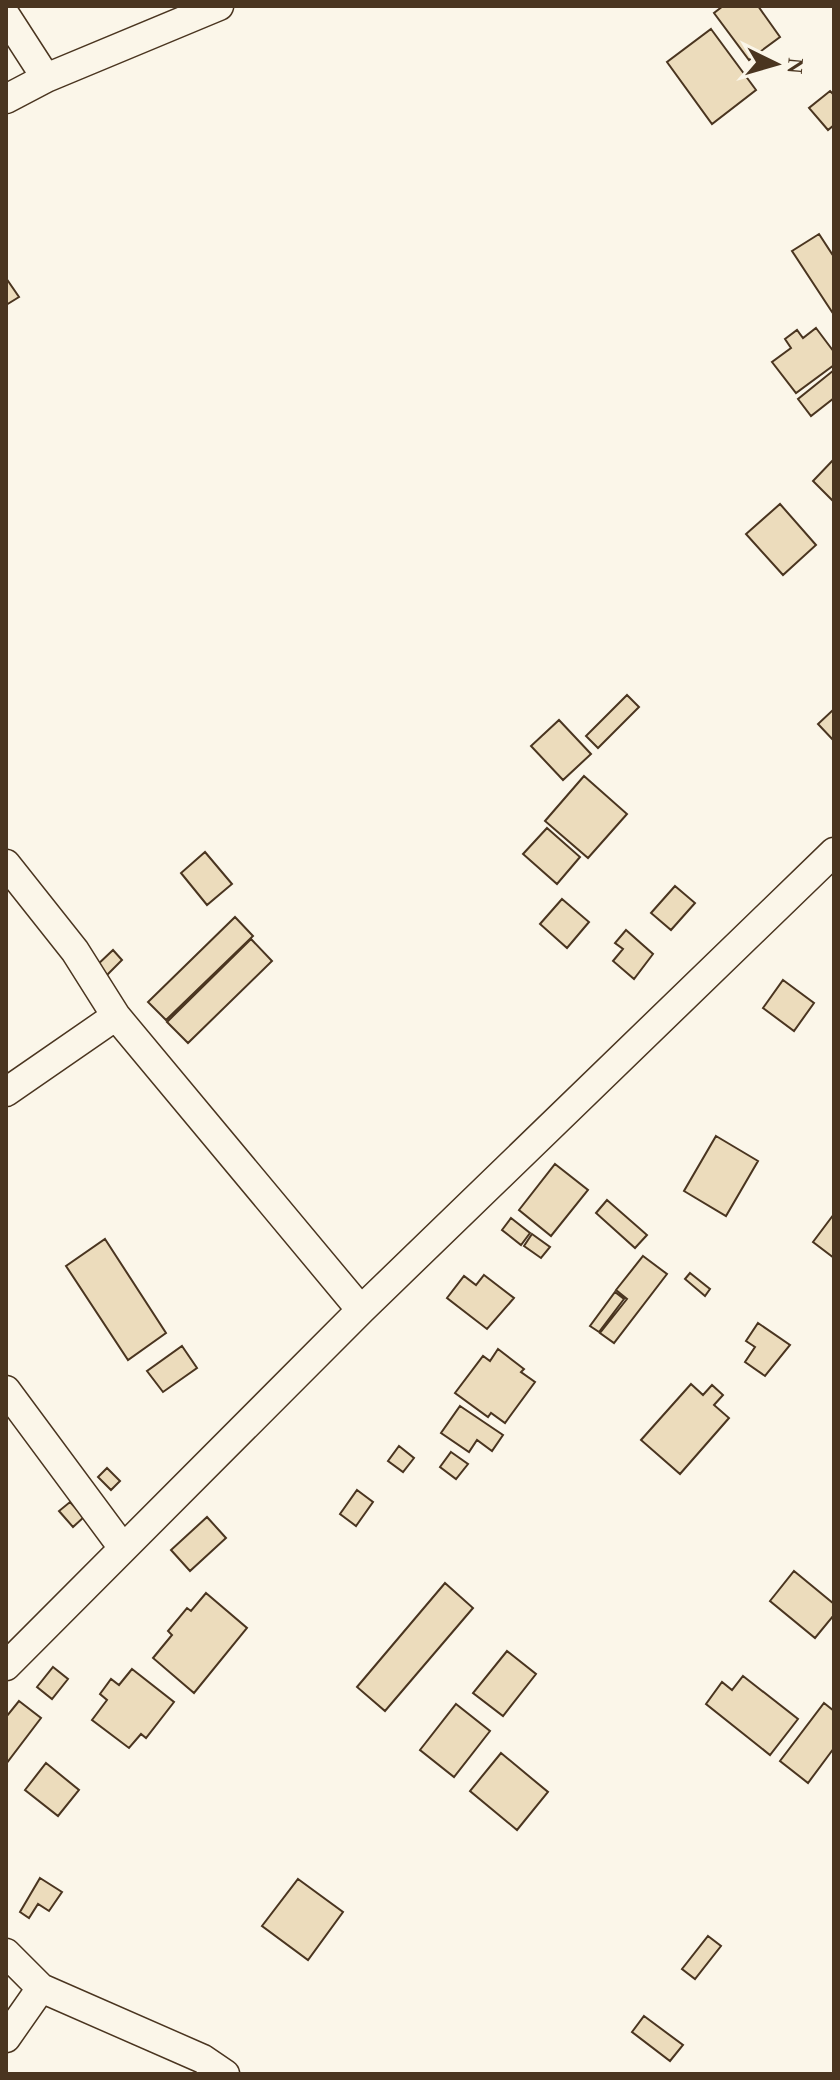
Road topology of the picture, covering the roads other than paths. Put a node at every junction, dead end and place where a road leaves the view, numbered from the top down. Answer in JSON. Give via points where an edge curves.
{"nodes":[{"id":1,"x":219,"y":6,"type":"edge"},
{"id":2,"x":6,"y":16,"type":"edge"},
{"id":3,"x":46,"y":78,"type":"junction"},
{"id":4,"x":6,"y":99,"type":"edge"},
{"id":5,"x":834,"y":852,"type":"edge"},
{"id":6,"x":6,"y":864,"type":"edge"},
{"id":7,"x":116,"y":1016,"type":"junction"},
{"id":8,"x":6,"y":1092,"type":"edge"},
{"id":9,"x":361,"y":1310,"type":"junction"},
{"id":10,"x":6,"y":1390,"type":"edge"},
{"id":11,"x":123,"y":1548,"type":"junction"},
{"id":12,"x":6,"y":1666,"type":"edge"},
{"id":13,"x":6,"y":1953,"type":"edge"},
{"id":14,"x":41,"y":1988,"type":"junction"},
{"id":15,"x":6,"y":2038,"type":"edge"},
{"id":16,"x":225,"y":2074,"type":"edge"}],
"edges":[{"from":1,"to":3,"type":"street"},
{"from":2,"to":3,"type":"street"},
{"from":3,"to":4,"type":"street"},
{"from":5,"to":9,"type":"street"},
{"from":6,"to":7,"type":"street","via":[[75,951]]},
{"from":7,"to":8,"type":"street"},
{"from":7,"to":9,"type":"street"},
{"from":9,"to":11,"type":"street"},
{"from":10,"to":11,"type":"street"},
{"from":11,"to":12,"type":"street"},
{"from":13,"to":14,"type":"street"},
{"from":14,"to":15,"type":"street"},
{"from":14,"to":16,"type":"street","via":[[203,2059]]}]}
